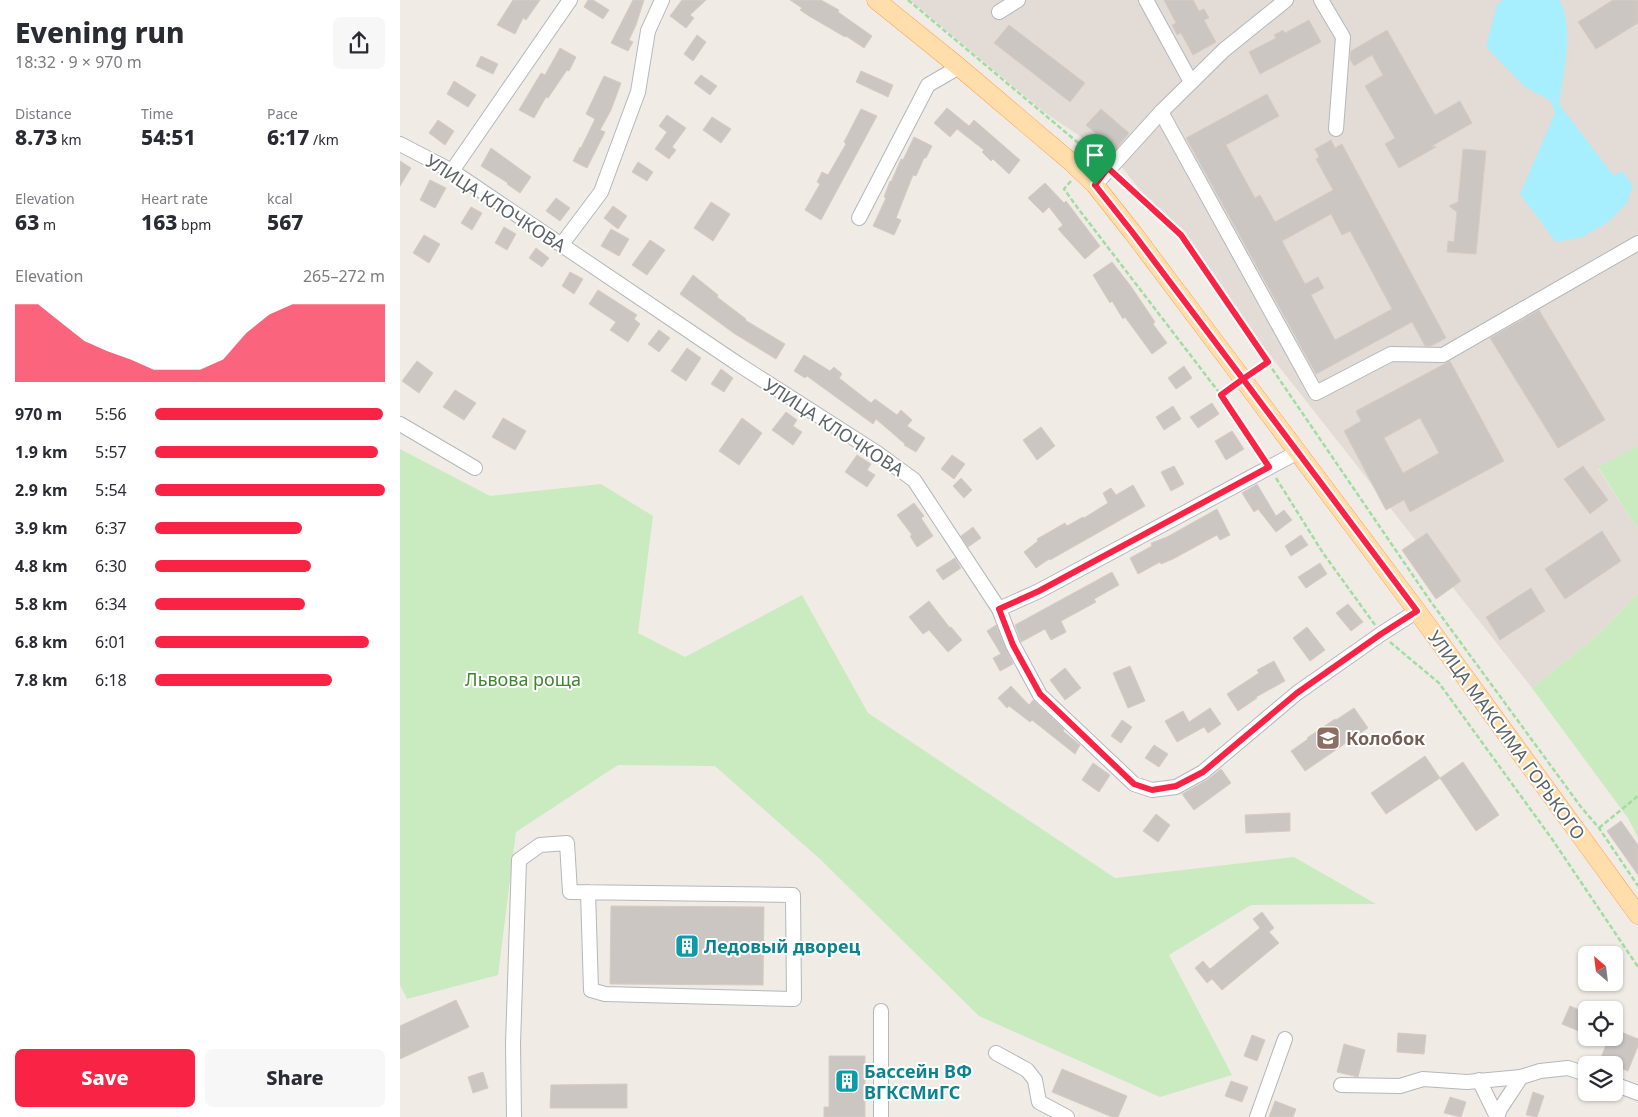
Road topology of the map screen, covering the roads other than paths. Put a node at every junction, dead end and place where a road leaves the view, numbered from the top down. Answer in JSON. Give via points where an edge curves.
{"nodes":[{"id":1,"x":570,"y":0,"type":"edge"},
{"id":2,"x":662,"y":0,"type":"edge"},
{"id":3,"x":876,"y":0,"type":"edge"},
{"id":4,"x":1018,"y":0,"type":"edge"},
{"id":5,"x":1146,"y":0,"type":"edge"},
{"id":6,"x":1286,"y":0,"type":"edge"},
{"id":7,"x":1321,"y":0,"type":"edge"},
{"id":8,"x":1000,"y":12,"type":"dead end"},
{"id":9,"x":959,"y":67,"type":"junction"},
{"id":10,"x":1191,"y":82,"type":"junction"},
{"id":11,"x":1161,"y":112,"type":"junction"},
{"id":12,"x":1336,"y":129,"type":"dead end"},
{"id":13,"x":400,"y":144,"type":"edge"},
{"id":14,"x":452,"y":171,"type":"junction"},
{"id":15,"x":1095,"y":185,"type":"junction"},
{"id":16,"x":859,"y":218,"type":"dead end"},
{"id":17,"x":1638,"y":243,"type":"edge"},
{"id":18,"x":562,"y":244,"type":"junction"},
{"id":19,"x":400,"y":424,"type":"edge"},
{"id":20,"x":1298,"y":452,"type":"junction"},
{"id":21,"x":474,"y":468,"type":"dead end"},
{"id":22,"x":999,"y":609,"type":"junction"},
{"id":23,"x":1417,"y":611,"type":"junction"},
{"id":24,"x":588,"y":892,"type":"junction"},
{"id":25,"x":1638,"y":916,"type":"edge"},
{"id":26,"x":881,"y":1010,"type":"dead end"},
{"id":27,"x":1285,"y":1039,"type":"dead end"},
{"id":28,"x":996,"y":1053,"type":"dead end"},
{"id":29,"x":1578,"y":1071,"type":"edge"},
{"id":30,"x":1521,"y":1077,"type":"junction"},
{"id":31,"x":1479,"y":1080,"type":"junction"},
{"id":32,"x":1341,"y":1085,"type":"dead end"},
{"id":33,"x":1623,"y":1087,"type":"edge"},
{"id":34,"x":1638,"y":1093,"type":"edge"},
{"id":35,"x":514,"y":1117,"type":"edge"},
{"id":36,"x":881,"y":1117,"type":"edge"},
{"id":37,"x":1067,"y":1117,"type":"edge"},
{"id":38,"x":1257,"y":1117,"type":"edge"},
{"id":39,"x":1497,"y":1117,"type":"edge"}],
"edges":[{"from":1,"to":14,"type":"street"},
{"from":2,"to":18,"type":"street","via":[[648,31],[638,92],[601,192]]},
{"from":3,"to":9,"type":"main road","name":"УЛИЦА МАКСИМА ГОРЬКОГО"},
{"from":4,"to":8,"type":"street"},
{"from":5,"to":10,"type":"street"},
{"from":6,"to":10,"type":"street","via":[[1224,50]]},
{"from":7,"to":12,"type":"street","via":[[1343,37]]},
{"from":9,"to":15,"type":"main road","name":"УЛИЦА МАКСИМА ГОРЬКОГО"},
{"from":9,"to":16,"type":"street","via":[[928,85]]},
{"from":10,"to":11,"type":"street"},
{"from":11,"to":15,"type":"street"},
{"from":11,"to":17,"type":"street","via":[[1316,393],[1391,354],[1443,355]]},
{"from":13,"to":14,"type":"street","name":"УЛИЦА КЛОЧКОВА"},
{"from":14,"to":18,"type":"street","name":"УЛИЦА КЛОЧКОВА"},
{"from":15,"to":20,"type":"main road","name":"УЛИЦА МАКСИМА ГОРЬКОГО"},
{"from":18,"to":22,"type":"street","name":"УЛИЦА КЛОЧКОВА","via":[[914,480]]},
{"from":19,"to":21,"type":"street"},
{"from":20,"to":22,"type":"street","via":[[1039,591]]},
{"from":20,"to":23,"type":"main road","name":"УЛИЦА МАКСИМА ГОРЬКОГО"},
{"from":22,"to":23,"type":"street","name":"УЛИЦА КЛОЧКОВА","via":[[1013,645],[1040,694],[1134,784],[1152,790],[1176,786],[1203,772],[1297,693]]},
{"from":23,"to":25,"type":"main road","name":"УЛИЦА МАКСИМА ГОРЬКОГО"},
{"from":24,"to":24,"type":"street","via":[[592,990],[605,994],[794,999],[793,895]]},
{"from":24,"to":35,"type":"street","via":[[570,892],[567,843],[540,844],[519,860]]},
{"from":26,"to":36,"type":"street"},
{"from":27,"to":38,"type":"street"},
{"from":28,"to":37,"type":"street","via":[[1031,1075],[1035,1080],[1038,1102]]},
{"from":29,"to":30,"type":"street","via":[[1568,1068]]},
{"from":30,"to":31,"type":"street"},
{"from":30,"to":39,"type":"street"},
{"from":31,"to":32,"type":"street","via":[[1423,1079],[1400,1086]]},
{"from":31,"to":39,"type":"street"},
{"from":33,"to":34,"type":"street"}]}
